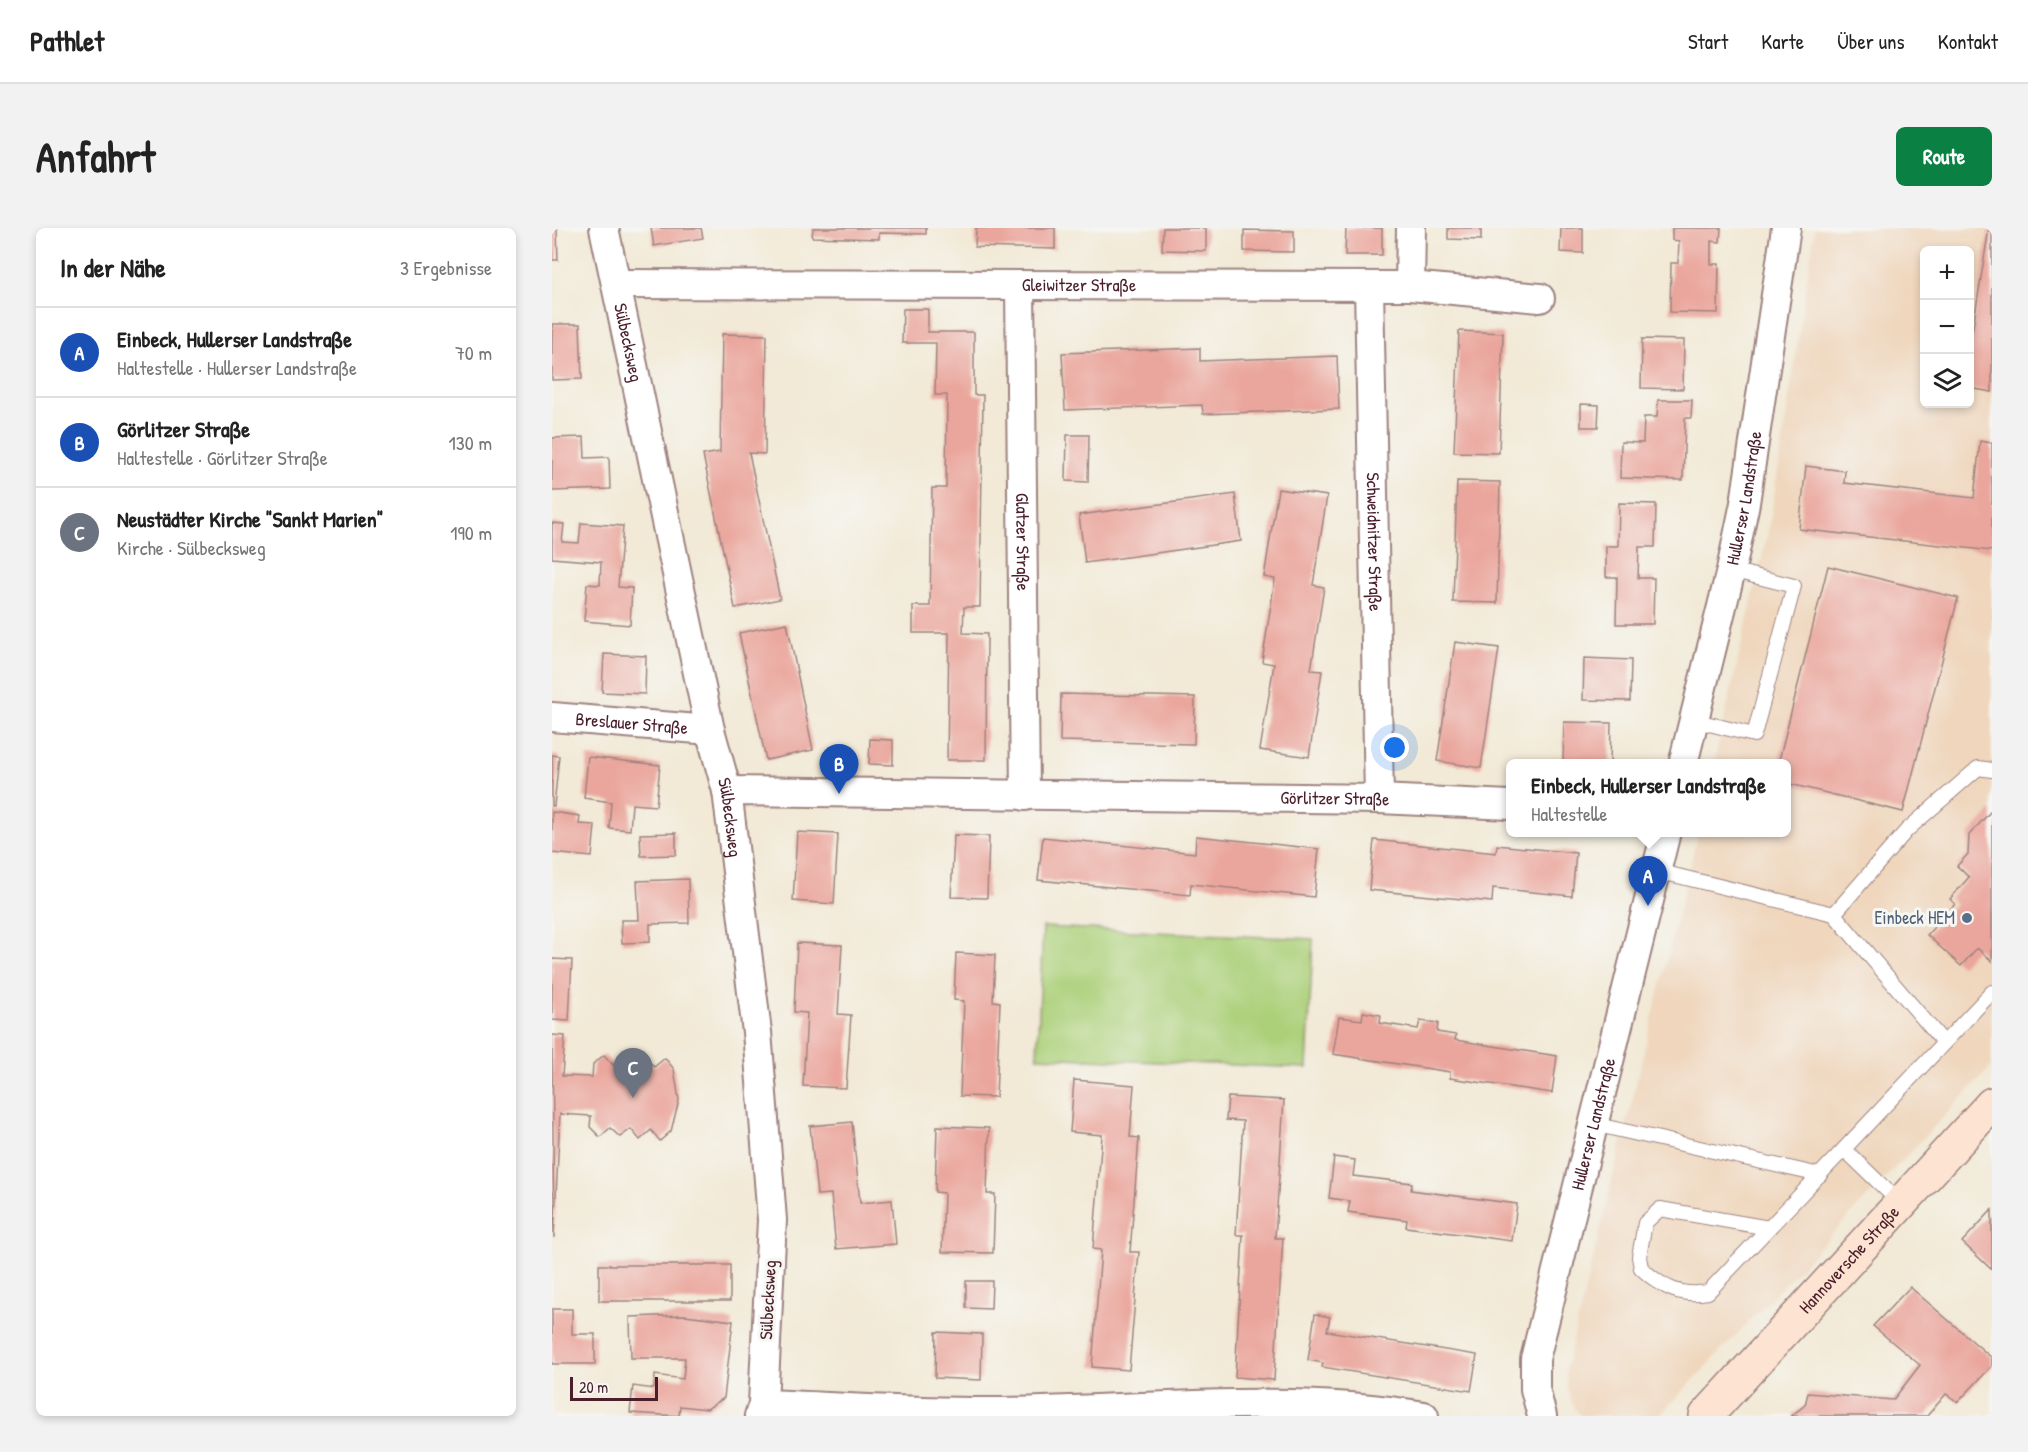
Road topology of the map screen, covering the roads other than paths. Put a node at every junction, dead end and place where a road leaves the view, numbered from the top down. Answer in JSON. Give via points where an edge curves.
{"nodes":[{"id":1,"x":604,"y":228,"type":"edge"},
{"id":2,"x":1411,"y":228,"type":"edge"},
{"id":3,"x":1786,"y":228,"type":"edge"},
{"id":4,"x":617,"y":284,"type":"junction"},
{"id":5,"x":1020,"y":286,"type":"junction"},
{"id":6,"x":1368,"y":286,"type":"junction"},
{"id":7,"x":1410,"y":286,"type":"junction"},
{"id":8,"x":1540,"y":298,"type":"dead end"},
{"id":9,"x":1731,"y":570,"type":"junction"},
{"id":10,"x":552,"y":717,"type":"edge"},
{"id":11,"x":1693,"y":720,"type":"junction"},
{"id":12,"x":710,"y":730,"type":"junction"},
{"id":13,"x":1684,"y":759,"type":"edge"},
{"id":14,"x":1992,"y":771,"type":"edge"},
{"id":15,"x":727,"y":791,"type":"junction"},
{"id":16,"x":1025,"y":796,"type":"junction"},
{"id":17,"x":1379,"y":799,"type":"junction"},
{"id":18,"x":1506,"y":805,"type":"edge"},
{"id":19,"x":1665,"y":837,"type":"edge"},
{"id":20,"x":1657,"y":871,"type":"junction"},
{"id":21,"x":1834,"y":914,"type":"junction"},
{"id":22,"x":1992,"y":992,"type":"edge"},
{"id":23,"x":1944,"y":1043,"type":"junction"},
{"id":24,"x":1992,"y":1104,"type":"edge"},
{"id":25,"x":1593,"y":1124,"type":"junction"},
{"id":26,"x":1844,"y":1149,"type":"junction"},
{"id":27,"x":1820,"y":1174,"type":"junction"},
{"id":28,"x":1900,"y":1203,"type":"junction"},
{"id":29,"x":1769,"y":1228,"type":"junction"},
{"id":30,"x":761,"y":1410,"type":"edge"},
{"id":31,"x":1424,"y":1416,"type":"edge"},
{"id":32,"x":1542,"y":1416,"type":"edge"},
{"id":33,"x":1706,"y":1416,"type":"edge"}],
"edges":[{"from":1,"to":4,"type":"street","name":"Sülbecksweg"},
{"from":2,"to":7,"type":"street"},
{"from":3,"to":9,"type":"street","name":"Hullerser Landstraße","via":[[1745,503]]},
{"from":4,"to":5,"type":"street","name":"Gleiwitzer Straße"},
{"from":4,"to":12,"type":"street","name":"Sülbecksweg"},
{"from":5,"to":6,"type":"street","name":"Gleiwitzer Straße"},
{"from":5,"to":16,"type":"street","name":"Glatzer Straße"},
{"from":6,"to":7,"type":"street","name":"Gleiwitzer Straße"},
{"from":6,"to":17,"type":"street","name":"Schweidnitzer Straße"},
{"from":7,"to":8,"type":"street","name":"Gleiwitzer Straße"},
{"from":9,"to":11,"type":"street","name":"Hullerser Landstraße"},
{"from":9,"to":11,"type":"lane","via":[[1794,586],[1754,735]]},
{"from":10,"to":12,"type":"street","name":"Breslauer Straße"},
{"from":11,"to":13,"type":"street","name":"Hullerser Landstraße"},
{"from":12,"to":15,"type":"street","name":"Sülbecksweg"},
{"from":14,"to":21,"type":"lane","via":[[1978,768],[1907,830]]},
{"from":15,"to":16,"type":"street","name":"Görlitzer Straße"},
{"from":15,"to":30,"type":"street","name":"Sülbecksweg","via":[[757,1032],[772,1220]]},
{"from":16,"to":17,"type":"street","name":"Görlitzer Straße"},
{"from":17,"to":18,"type":"street","name":"Görlitzer Straße"},
{"from":19,"to":20,"type":"street","name":"Hullerser Landstraße"},
{"from":20,"to":21,"type":"lane"},
{"from":20,"to":25,"type":"street","name":"Hullerser Landstraße"},
{"from":21,"to":23,"type":"lane"},
{"from":22,"to":23,"type":"lane"},
{"from":23,"to":26,"type":"lane"},
{"from":24,"to":28,"type":"main road","name":"Hannoversche Straße"},
{"from":25,"to":27,"type":"lane"},
{"from":25,"to":32,"type":"street","name":"Hullerser Landstraße","via":[[1535,1359],[1535,1389]]},
{"from":26,"to":27,"type":"lane"},
{"from":26,"to":28,"type":"lane"},
{"from":27,"to":29,"type":"lane"},
{"from":28,"to":33,"type":"main road","name":"Hannoversche Straße"},
{"from":29,"to":29,"type":"lane","via":[[1708,1292],[1691,1295],[1659,1285],[1641,1268],[1645,1223],[1660,1209]]},
{"from":30,"to":31,"type":"street","via":[[1002,1412],[1291,1404],[1344,1405]]}]}
